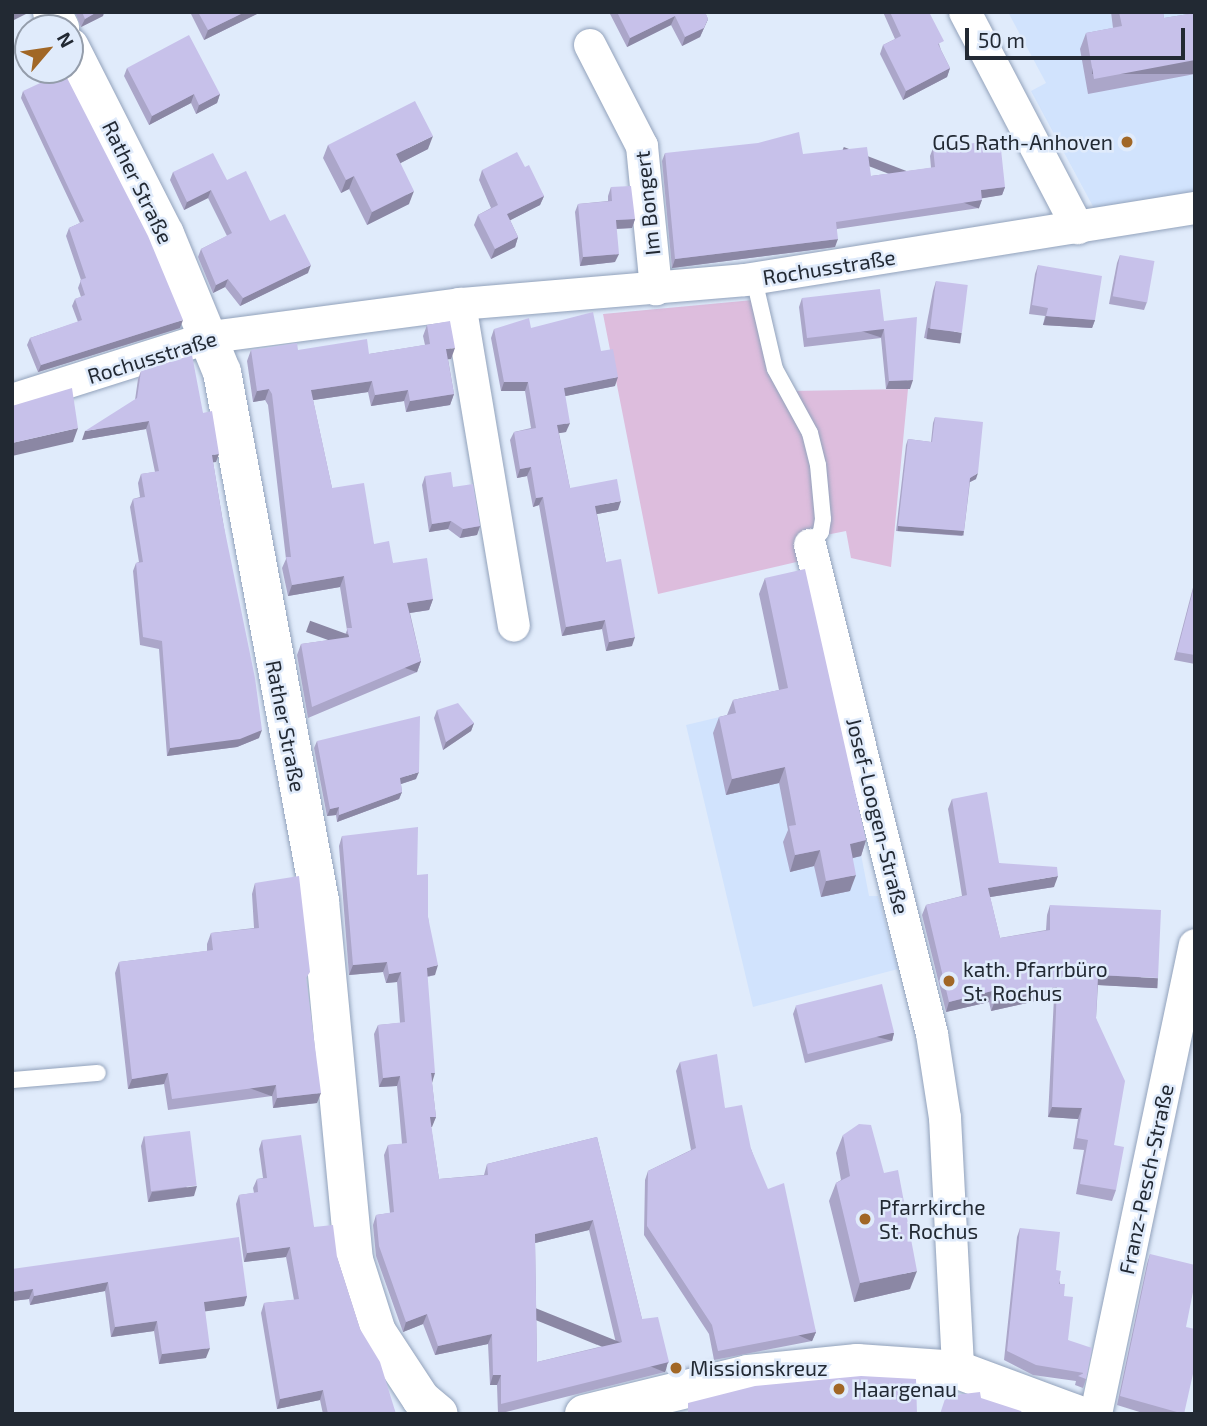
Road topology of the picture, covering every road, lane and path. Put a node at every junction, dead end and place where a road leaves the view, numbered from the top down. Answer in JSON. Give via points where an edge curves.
{"nodes":[{"id":1,"x":965,"y":12,"type":"edge"},
{"id":2,"x":590,"y":45,"type":"dead end"},
{"id":3,"x":84,"y":76,"type":"edge"},
{"id":4,"x":1195,"y":208,"type":"edge"},
{"id":5,"x":1078,"y":228,"type":"junction"},
{"id":6,"x":754,"y":279,"type":"junction"},
{"id":7,"x":656,"y":289,"type":"junction"},
{"id":8,"x":460,"y":304,"type":"junction"},
{"id":9,"x":211,"y":337,"type":"junction"},
{"id":10,"x":12,"y":400,"type":"edge"},
{"id":11,"x":810,"y":545,"type":"joint"},
{"id":12,"x":514,"y":625,"type":"dead end"},
{"id":13,"x":1195,"y":945,"type":"edge"},
{"id":14,"x":98,"y":1073,"type":"dead end"},
{"id":15,"x":12,"y":1080,"type":"edge"},
{"id":16,"x":958,"y":1370,"type":"junction"},
{"id":17,"x":439,"y":1414,"type":"edge"},
{"id":18,"x":583,"y":1414,"type":"edge"},
{"id":19,"x":1076,"y":1414,"type":"edge"},
{"id":20,"x":1096,"y":1414,"type":"edge"}],
"edges":[{"from":1,"to":5,"type":"street"},
{"from":2,"to":7,"type":"street","name":"Im Bongert","via":[[642,146]]},
{"from":3,"to":9,"type":"main road","name":"Rather Straße"},
{"from":4,"to":5,"type":"street","name":"Rochusstraße"},
{"from":5,"to":6,"type":"street","name":"Rochusstraße"},
{"from":6,"to":7,"type":"street","name":"Rochusstraße"},
{"from":6,"to":11,"type":"lane","name":"Josef-Loogen-Straße","via":[[775,369],[810,433],[818,465],[823,519],[821,532]]},
{"from":7,"to":8,"type":"street","name":"Rochusstraße"},
{"from":8,"to":9,"type":"street","name":"Rochusstraße"},
{"from":8,"to":12,"type":"street"},
{"from":9,"to":10,"type":"street","name":"Rochusstraße"},
{"from":9,"to":17,"type":"main road","name":"Rather Straße","via":[[222,372],[320,901],[354,1260],[377,1332],[421,1399]]},
{"from":11,"to":16,"type":"street","name":"Josef-Loogen-Straße","via":[[932,1034],[945,1118]]},
{"from":13,"to":20,"type":"street","name":"Franz-Pesch-Straße"},
{"from":14,"to":15,"type":"lane"},
{"from":16,"to":18,"type":"main road","via":[[858,1363],[748,1374]]},
{"from":16,"to":19,"type":"main road"}]}
